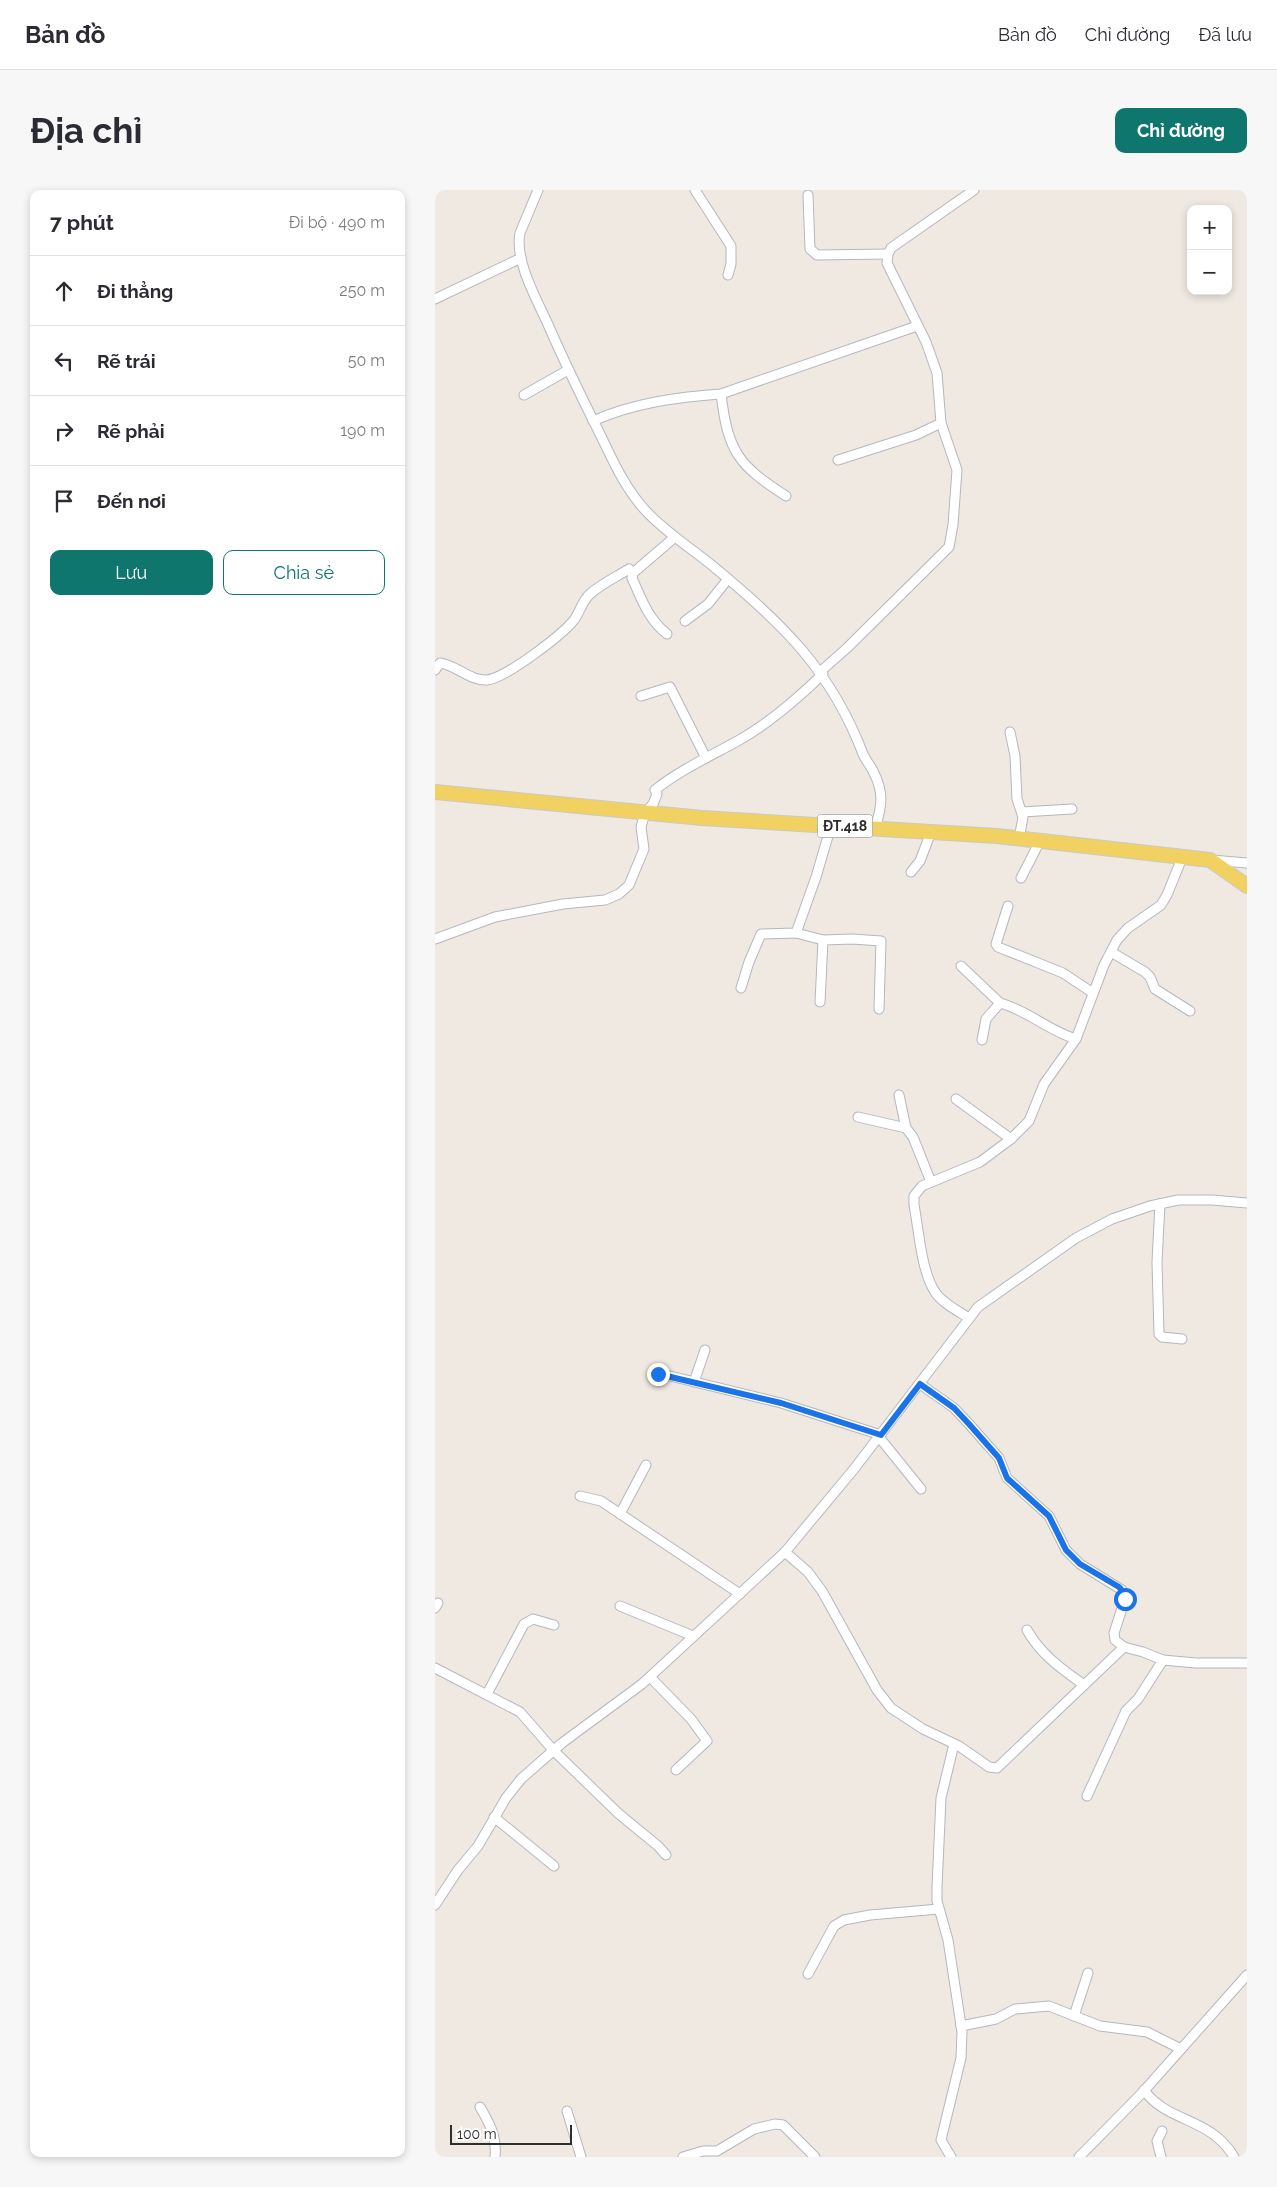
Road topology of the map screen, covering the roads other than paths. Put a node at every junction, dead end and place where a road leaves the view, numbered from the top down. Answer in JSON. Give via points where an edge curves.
{"nodes":[{"id":1,"x":538,"y":190,"type":"edge"},
{"id":2,"x":695,"y":190,"type":"edge"},
{"id":3,"x":974,"y":190,"type":"edge"},
{"id":4,"x":808,"y":195,"type":"dead end"},
{"id":5,"x":887,"y":254,"type":"junction"},
{"id":6,"x":521,"y":258,"type":"junction"},
{"id":7,"x":728,"y":275,"type":"dead end"},
{"id":8,"x":435,"y":300,"type":"edge"},
{"id":9,"x":917,"y":326,"type":"junction"},
{"id":10,"x":569,"y":370,"type":"junction"},
{"id":11,"x":721,"y":394,"type":"junction"},
{"id":12,"x":524,"y":395,"type":"dead end"},
{"id":13,"x":593,"y":421,"type":"junction"},
{"id":14,"x":941,"y":423,"type":"junction"},
{"id":15,"x":838,"y":460,"type":"dead end"},
{"id":16,"x":786,"y":496,"type":"dead end"},
{"id":17,"x":675,"y":537,"type":"junction"},
{"id":18,"x":633,"y":573,"type":"junction"},
{"id":19,"x":728,"y":579,"type":"junction"},
{"id":20,"x":685,"y":621,"type":"dead end"},
{"id":21,"x":667,"y":634,"type":"dead end"},
{"id":22,"x":435,"y":670,"type":"edge"},
{"id":23,"x":822,"y":673,"type":"junction"},
{"id":24,"x":641,"y":696,"type":"dead end"},
{"id":25,"x":1010,"y":732,"type":"dead end"},
{"id":26,"x":706,"y":758,"type":"junction"},
{"id":27,"x":435,"y":792,"type":"edge"},
{"id":28,"x":1072,"y":809,"type":"dead end"},
{"id":29,"x":1022,"y":812,"type":"junction"},
{"id":30,"x":645,"y":813,"type":"junction"},
{"id":31,"x":831,"y":826,"type":"junction"},
{"id":32,"x":875,"y":828,"type":"junction"},
{"id":33,"x":931,"y":832,"type":"junction"},
{"id":34,"x":1019,"y":838,"type":"junction"},
{"id":35,"x":1040,"y":841,"type":"junction"},
{"id":36,"x":1183,"y":858,"type":"junction"},
{"id":37,"x":1210,"y":860,"type":"junction"},
{"id":38,"x":1247,"y":863,"type":"edge"},
{"id":39,"x":911,"y":872,"type":"dead end"},
{"id":40,"x":1021,"y":878,"type":"dead end"},
{"id":41,"x":1247,"y":886,"type":"edge"},
{"id":42,"x":1008,"y":906,"type":"dead end"},
{"id":43,"x":796,"y":933,"type":"junction"},
{"id":44,"x":435,"y":939,"type":"edge"},
{"id":45,"x":823,"y":940,"type":"junction"},
{"id":46,"x":1111,"y":952,"type":"junction"},
{"id":47,"x":961,"y":966,"type":"dead end"},
{"id":48,"x":741,"y":988,"type":"dead end"},
{"id":49,"x":1093,"y":993,"type":"junction"},
{"id":50,"x":820,"y":1002,"type":"dead end"},
{"id":51,"x":1000,"y":1002,"type":"junction"},
{"id":52,"x":879,"y":1008,"type":"dead end"},
{"id":53,"x":1190,"y":1011,"type":"dead end"},
{"id":54,"x":1076,"y":1039,"type":"junction"},
{"id":55,"x":982,"y":1040,"type":"dead end"},
{"id":56,"x":899,"y":1095,"type":"dead end"},
{"id":57,"x":956,"y":1099,"type":"dead end"},
{"id":58,"x":858,"y":1117,"type":"dead end"},
{"id":59,"x":906,"y":1128,"type":"junction"},
{"id":60,"x":1011,"y":1139,"type":"junction"},
{"id":61,"x":931,"y":1182,"type":"junction"},
{"id":62,"x":1247,"y":1203,"type":"edge"},
{"id":63,"x":1160,"y":1204,"type":"junction"},
{"id":64,"x":969,"y":1318,"type":"junction"},
{"id":65,"x":1182,"y":1339,"type":"dead end"},
{"id":66,"x":705,"y":1350,"type":"dead end"},
{"id":67,"x":658,"y":1374,"type":"dead end"},
{"id":68,"x":694,"y":1382,"type":"junction"},
{"id":69,"x":920,"y":1384,"type":"junction"},
{"id":70,"x":880,"y":1436,"type":"junction"},
{"id":71,"x":646,"y":1466,"type":"dead end"},
{"id":72,"x":921,"y":1489,"type":"dead end"},
{"id":73,"x":580,"y":1496,"type":"dead end"},
{"id":74,"x":621,"y":1514,"type":"junction"},
{"id":75,"x":785,"y":1552,"type":"junction"},
{"id":76,"x":740,"y":1594,"type":"junction"},
{"id":77,"x":620,"y":1606,"type":"dead end"},
{"id":78,"x":554,"y":1625,"type":"dead end"},
{"id":79,"x":1027,"y":1630,"type":"dead end"},
{"id":80,"x":693,"y":1636,"type":"junction"},
{"id":81,"x":1124,"y":1647,"type":"junction"},
{"id":82,"x":1163,"y":1660,"type":"junction"},
{"id":83,"x":1247,"y":1664,"type":"edge"},
{"id":84,"x":435,"y":1668,"type":"edge"},
{"id":85,"x":650,"y":1677,"type":"junction"},
{"id":86,"x":1084,"y":1685,"type":"junction"},
{"id":87,"x":487,"y":1694,"type":"junction"},
{"id":88,"x":954,"y":1744,"type":"junction"},
{"id":89,"x":554,"y":1751,"type":"junction"},
{"id":90,"x":676,"y":1770,"type":"dead end"},
{"id":91,"x":1087,"y":1796,"type":"dead end"},
{"id":92,"x":494,"y":1817,"type":"junction"},
{"id":93,"x":666,"y":1856,"type":"dead end"},
{"id":94,"x":554,"y":1866,"type":"dead end"},
{"id":95,"x":435,"y":1905,"type":"edge"},
{"id":96,"x":939,"y":1909,"type":"junction"},
{"id":97,"x":1088,"y":1973,"type":"dead end"},
{"id":98,"x":808,"y":1974,"type":"dead end"},
{"id":99,"x":1247,"y":1975,"type":"edge"},
{"id":100,"x":1074,"y":2016,"type":"junction"},
{"id":101,"x":961,"y":2026,"type":"junction"},
{"id":102,"x":1181,"y":2049,"type":"junction"},
{"id":103,"x":1144,"y":2090,"type":"junction"},
{"id":104,"x":480,"y":2107,"type":"dead end"},
{"id":105,"x":567,"y":2111,"type":"dead end"},
{"id":106,"x":1162,"y":2131,"type":"dead end"},
{"id":107,"x":495,"y":2157,"type":"edge"},
{"id":108,"x":581,"y":2157,"type":"edge"},
{"id":109,"x":683,"y":2157,"type":"edge"},
{"id":110,"x":815,"y":2157,"type":"edge"},
{"id":111,"x":951,"y":2157,"type":"edge"},
{"id":112,"x":1079,"y":2157,"type":"edge"},
{"id":113,"x":1161,"y":2157,"type":"edge"},
{"id":114,"x":1234,"y":2157,"type":"edge"}],
"edges":[{"from":1,"to":6,"type":"street","via":[[520,233]]},
{"from":2,"to":7,"type":"street","via":[[731,246]]},
{"from":3,"to":5,"type":"street"},
{"from":4,"to":5,"type":"street","via":[[810,249],[813,253]]},
{"from":5,"to":9,"type":"street","via":[[892,276]]},
{"from":6,"to":8,"type":"street"},
{"from":6,"to":10,"type":"street"},
{"from":9,"to":11,"type":"street"},
{"from":9,"to":14,"type":"street","via":[[937,372]]},
{"from":10,"to":12,"type":"street"},
{"from":10,"to":13,"type":"street"},
{"from":11,"to":13,"type":"street","via":[[643,405]]},
{"from":11,"to":16,"type":"street","via":[[729,437],[738,456],[761,479]]},
{"from":13,"to":17,"type":"street","via":[[613,463],[640,504]]},
{"from":14,"to":15,"type":"street","via":[[916,435]]},
{"from":14,"to":23,"type":"street","via":[[957,470],[949,547]]},
{"from":17,"to":18,"type":"street"},
{"from":17,"to":19,"type":"street"},
{"from":18,"to":21,"type":"street","via":[[646,610]]},
{"from":18,"to":22,"type":"street","via":[[629,569],[589,594],[573,621],[559,634],[498,676],[487,680],[476,678],[440,663]]},
{"from":19,"to":20,"type":"street","via":[[708,604]]},
{"from":19,"to":23,"type":"street","via":[[782,627]]},
{"from":23,"to":26,"type":"street","via":[[784,709],[743,738]]},
{"from":23,"to":32,"type":"street","via":[[844,709],[867,764],[876,777],[882,807]]},
{"from":24,"to":26,"type":"street","via":[[670,687]]},
{"from":25,"to":29,"type":"street","via":[[1017,799]]},
{"from":26,"to":30,"type":"street","via":[[655,790],[657,794],[653,804]]},
{"from":27,"to":30,"type":"main road","number":"ĐT.418"},
{"from":28,"to":29,"type":"street"},
{"from":29,"to":34,"type":"street"},
{"from":30,"to":31,"type":"main road","number":"ĐT.418"},
{"from":30,"to":44,"type":"street","via":[[641,826],[644,849],[629,885],[619,894],[605,900],[495,917]]},
{"from":31,"to":32,"type":"main road","number":"ĐT.418"},
{"from":31,"to":43,"type":"street"},
{"from":32,"to":33,"type":"main road","number":"ĐT.418"},
{"from":33,"to":34,"type":"main road","number":"ĐT.418"},
{"from":33,"to":39,"type":"street","via":[[920,861]]},
{"from":34,"to":35,"type":"main road","number":"ĐT.418"},
{"from":35,"to":36,"type":"main road","number":"ĐT.418"},
{"from":35,"to":40,"type":"street"},
{"from":36,"to":37,"type":"main road","number":"ĐT.418"},
{"from":36,"to":46,"type":"street","via":[[1158,908],[1120,935]]},
{"from":37,"to":38,"type":"street"},
{"from":37,"to":41,"type":"main road"},
{"from":42,"to":49,"type":"street","via":[[996,944],[998,947],[1063,973]]},
{"from":43,"to":45,"type":"street"},
{"from":43,"to":48,"type":"street","via":[[761,934]]},
{"from":45,"to":50,"type":"street"},
{"from":45,"to":52,"type":"street","via":[[881,941]]},
{"from":46,"to":49,"type":"street"},
{"from":46,"to":53,"type":"street","via":[[1145,972],[1155,989]]},
{"from":47,"to":51,"type":"street"},
{"from":49,"to":54,"type":"street"},
{"from":51,"to":54,"type":"street"},
{"from":51,"to":55,"type":"street","via":[[986,1019]]},
{"from":54,"to":60,"type":"street","via":[[1044,1084],[1029,1121]]},
{"from":56,"to":59,"type":"street"},
{"from":57,"to":60,"type":"street"},
{"from":58,"to":59,"type":"street"},
{"from":59,"to":61,"type":"street","via":[[913,1136]]},
{"from":60,"to":61,"type":"street","via":[[973,1166]]},
{"from":61,"to":64,"type":"street","via":[[922,1186],[914,1196],[927,1274],[935,1293]]},
{"from":62,"to":63,"type":"street","via":[[1178,1200]]},
{"from":63,"to":64,"type":"street","via":[[1097,1226],[1010,1283],[978,1307]]},
{"from":63,"to":65,"type":"street","via":[[1157,1262],[1159,1334]]},
{"from":64,"to":69,"type":"street"},
{"from":66,"to":68,"type":"street"},
{"from":67,"to":68,"type":"street"},
{"from":68,"to":70,"type":"street","via":[[781,1403]]},
{"from":69,"to":70,"type":"street"},
{"from":69,"to":81,"type":"street","via":[[954,1408],[999,1458],[1007,1478],[1049,1516],[1066,1550],[1080,1564],[1122,1590],[1125,1599],[1114,1634],[1115,1640]]},
{"from":70,"to":72,"type":"street"},
{"from":70,"to":75,"type":"street"},
{"from":71,"to":74,"type":"street"},
{"from":73,"to":74,"type":"street","via":[[601,1501]]},
{"from":74,"to":76,"type":"street"},
{"from":75,"to":76,"type":"street"},
{"from":75,"to":88,"type":"street","via":[[808,1572],[821,1591],[877,1690],[891,1708]]},
{"from":76,"to":80,"type":"street"},
{"from":77,"to":80,"type":"street"},
{"from":78,"to":87,"type":"street","via":[[533,1618],[524,1624]]},
{"from":79,"to":86,"type":"street","via":[[1045,1656]]},
{"from":80,"to":85,"type":"street"},
{"from":81,"to":82,"type":"street"},
{"from":81,"to":86,"type":"street"},
{"from":82,"to":83,"type":"street"},
{"from":82,"to":91,"type":"street","via":[[1139,1699],[1126,1711]]},
{"from":84,"to":87,"type":"street"},
{"from":85,"to":89,"type":"street"},
{"from":85,"to":90,"type":"street","via":[[691,1719],[707,1741]]},
{"from":86,"to":88,"type":"street","via":[[997,1768],[989,1767]]},
{"from":87,"to":89,"type":"street","via":[[520,1712]]},
{"from":88,"to":96,"type":"street","via":[[941,1798]]},
{"from":89,"to":92,"type":"street","via":[[521,1779]]},
{"from":89,"to":93,"type":"street"},
{"from":92,"to":94,"type":"street"},
{"from":92,"to":95,"type":"street","via":[[478,1846]]},
{"from":96,"to":98,"type":"street","via":[[844,1920],[834,1926]]},
{"from":96,"to":101,"type":"street","via":[[948,1940]]},
{"from":97,"to":100,"type":"street"},
{"from":99,"to":102,"type":"street"},
{"from":100,"to":101,"type":"street","via":[[1049,2006],[1023,2008],[996,2019]]},
{"from":100,"to":102,"type":"street","via":[[1100,2026],[1147,2032]]},
{"from":101,"to":111,"type":"street","via":[[961,2058],[941,2140]]},
{"from":102,"to":103,"type":"street"},
{"from":103,"to":112,"type":"street"},
{"from":103,"to":114,"type":"street","via":[[1155,2102],[1211,2131]]},
{"from":104,"to":107,"type":"street","via":[[493,2129]]},
{"from":105,"to":108,"type":"street"},
{"from":106,"to":113,"type":"street","via":[[1157,2144]]},
{"from":109,"to":110,"type":"street","via":[[717,2151],[754,2129],[775,2124],[783,2125]]}]}
